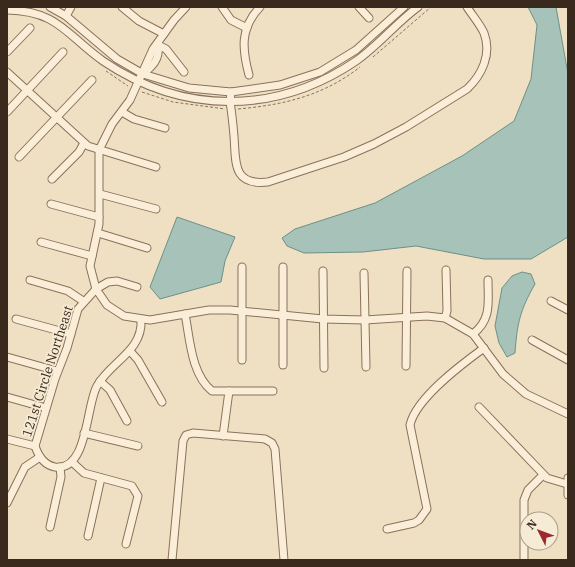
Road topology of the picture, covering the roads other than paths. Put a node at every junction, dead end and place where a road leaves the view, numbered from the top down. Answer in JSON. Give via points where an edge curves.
{"nodes":[{"id":1,"x":50,"y":7,"type":"edge"},
{"id":2,"x":71,"y":7,"type":"edge"},
{"id":3,"x":186,"y":7,"type":"edge"},
{"id":4,"x":222,"y":7,"type":"edge"},
{"id":5,"x":260,"y":7,"type":"edge"},
{"id":6,"x":359,"y":7,"type":"edge"},
{"id":7,"x":404,"y":7,"type":"edge"},
{"id":8,"x":418,"y":7,"type":"edge"},
{"id":9,"x":467,"y":7,"type":"edge"},
{"id":10,"x":126,"y":8,"type":"edge"},
{"id":11,"x":7,"y":10,"type":"edge"},
{"id":12,"x":66,"y":16,"type":"junction"},
{"id":13,"x":369,"y":18,"type":"dead end"},
{"id":14,"x":30,"y":28,"type":"dead end"},
{"id":15,"x":247,"y":28,"type":"junction"},
{"id":16,"x":164,"y":34,"type":"junction"},
{"id":17,"x":158,"y":45,"type":"junction"},
{"id":18,"x":7,"y":52,"type":"edge"},
{"id":19,"x":63,"y":52,"type":"dead end"},
{"id":20,"x":7,"y":72,"type":"edge"},
{"id":21,"x":184,"y":72,"type":"dead end"},
{"id":22,"x":143,"y":74,"type":"junction"},
{"id":23,"x":249,"y":75,"type":"dead end"},
{"id":24,"x":92,"y":80,"type":"dead end"},
{"id":25,"x":139,"y":82,"type":"junction"},
{"id":26,"x":28,"y":92,"type":"junction"},
{"id":27,"x":231,"y":92,"type":"junction"},
{"id":28,"x":231,"y":106,"type":"junction"},
{"id":29,"x":7,"y":112,"type":"edge"},
{"id":30,"x":122,"y":112,"type":"junction"},
{"id":31,"x":57,"y":119,"type":"junction"},
{"id":32,"x":165,"y":128,"type":"dead end"},
{"id":33,"x":84,"y":144,"type":"junction"},
{"id":34,"x":99,"y":150,"type":"junction"},
{"id":35,"x":19,"y":157,"type":"dead end"},
{"id":36,"x":156,"y":167,"type":"dead end"},
{"id":37,"x":52,"y":179,"type":"dead end"},
{"id":38,"x":100,"y":194,"type":"junction"},
{"id":39,"x":51,"y":204,"type":"dead end"},
{"id":40,"x":156,"y":209,"type":"dead end"},
{"id":41,"x":100,"y":216,"type":"junction"},
{"id":42,"x":98,"y":233,"type":"junction"},
{"id":43,"x":41,"y":242,"type":"dead end"},
{"id":44,"x":147,"y":248,"type":"dead end"},
{"id":45,"x":92,"y":256,"type":"junction"},
{"id":46,"x":242,"y":267,"type":"dead end"},
{"id":47,"x":283,"y":267,"type":"dead end"},
{"id":48,"x":446,"y":270,"type":"dead end"},
{"id":49,"x":323,"y":271,"type":"dead end"},
{"id":50,"x":407,"y":271,"type":"dead end"},
{"id":51,"x":364,"y":273,"type":"dead end"},
{"id":52,"x":30,"y":280,"type":"dead end"},
{"id":53,"x":488,"y":280,"type":"dead end"},
{"id":54,"x":137,"y":287,"type":"dead end"},
{"id":55,"x":96,"y":289,"type":"junction"},
{"id":56,"x":83,"y":301,"type":"junction"},
{"id":57,"x":551,"y":301,"type":"dead end"},
{"id":58,"x":568,"y":310,"type":"edge"},
{"id":59,"x":242,"y":311,"type":"junction"},
{"id":60,"x":185,"y":314,"type":"junction"},
{"id":61,"x":283,"y":315,"type":"junction"},
{"id":62,"x":406,"y":317,"type":"junction"},
{"id":63,"x":16,"y":318,"type":"dead end"},
{"id":64,"x":446,"y":318,"type":"junction"},
{"id":65,"x":323,"y":319,"type":"junction"},
{"id":66,"x":141,"y":320,"type":"junction"},
{"id":67,"x":365,"y":320,"type":"junction"},
{"id":68,"x":71,"y":334,"type":"junction"},
{"id":69,"x":473,"y":334,"type":"junction"},
{"id":70,"x":532,"y":340,"type":"dead end"},
{"id":71,"x":484,"y":348,"type":"junction"},
{"id":72,"x":130,"y":351,"type":"junction"},
{"id":73,"x":7,"y":357,"type":"edge"},
{"id":74,"x":242,"y":360,"type":"dead end"},
{"id":75,"x":568,"y":360,"type":"edge"},
{"id":76,"x":283,"y":365,"type":"dead end"},
{"id":77,"x":406,"y":366,"type":"dead end"},
{"id":78,"x":366,"y":367,"type":"dead end"},
{"id":79,"x":324,"y":368,"type":"dead end"},
{"id":80,"x":57,"y":371,"type":"junction"},
{"id":81,"x":100,"y":381,"type":"junction"},
{"id":82,"x":229,"y":391,"type":"junction"},
{"id":83,"x":273,"y":391,"type":"dead end"},
{"id":84,"x":7,"y":397,"type":"edge"},
{"id":85,"x":162,"y":402,"type":"dead end"},
{"id":86,"x":479,"y":407,"type":"dead end"},
{"id":87,"x":46,"y":408,"type":"junction"},
{"id":88,"x":568,"y":414,"type":"edge"},
{"id":89,"x":127,"y":421,"type":"dead end"},
{"id":90,"x":84,"y":433,"type":"junction"},
{"id":91,"x":223,"y":436,"type":"junction"},
{"id":92,"x":7,"y":439,"type":"edge"},
{"id":93,"x":35,"y":446,"type":"junction"},
{"id":94,"x":138,"y":446,"type":"dead end"},
{"id":95,"x":40,"y":457,"type":"junction"},
{"id":96,"x":72,"y":462,"type":"junction"},
{"id":97,"x":60,"y":467,"type":"junction"},
{"id":98,"x":543,"y":475,"type":"junction"},
{"id":99,"x":101,"y":478,"type":"junction"},
{"id":100,"x":567,"y":481,"type":"edge"},
{"id":101,"x":568,"y":495,"type":"edge"},
{"id":102,"x":7,"y":503,"type":"edge"},
{"id":103,"x":50,"y":527,"type":"dead end"},
{"id":104,"x":387,"y":529,"type":"dead end"},
{"id":105,"x":88,"y":536,"type":"dead end"},
{"id":106,"x":126,"y":544,"type":"dead end"},
{"id":107,"x":172,"y":560,"type":"edge"},
{"id":108,"x":284,"y":560,"type":"edge"},
{"id":109,"x":524,"y":560,"type":"edge"}],
"edges":[{"from":1,"to":12,"type":"street"},
{"from":2,"to":12,"type":"street"},
{"from":3,"to":16,"type":"street"},
{"from":4,"to":15,"type":"street","via":[[231,20]]},
{"from":5,"to":15,"type":"street"},
{"from":6,"to":13,"type":"street"},
{"from":7,"to":27,"type":"street","via":[[356,50],[320,72],[280,85]]},
{"from":8,"to":28,"type":"street","via":[[358,59],[325,79],[274,98]]},
{"from":9,"to":28,"type":"street","via":[[486,39],[485,63],[473,83],[459,95],[406,127],[356,152],[268,182],[245,179],[235,164]]},
{"from":10,"to":16,"type":"street","via":[[139,21]]},
{"from":11,"to":25,"type":"street","via":[[34,13],[53,20],[102,60]]},
{"from":12,"to":22,"type":"street","via":[[113,56]]},
{"from":14,"to":18,"type":"street"},
{"from":15,"to":23,"type":"street","via":[[243,42]]},
{"from":16,"to":17,"type":"street"},
{"from":17,"to":21,"type":"street","via":[[166,49]]},
{"from":17,"to":22,"type":"street","via":[[159,52],[153,66]]},
{"from":19,"to":26,"type":"street"},
{"from":20,"to":26,"type":"street"},
{"from":22,"to":25,"type":"street"},
{"from":22,"to":27,"type":"street","via":[[190,88]]},
{"from":24,"to":31,"type":"street"},
{"from":25,"to":28,"type":"street","via":[[170,94]]},
{"from":25,"to":30,"type":"street"},
{"from":26,"to":29,"type":"street"},
{"from":26,"to":31,"type":"street"},
{"from":27,"to":28,"type":"street"},
{"from":30,"to":32,"type":"street","via":[[134,119]]},
{"from":30,"to":34,"type":"street","via":[[112,124]]},
{"from":31,"to":33,"type":"street"},
{"from":31,"to":35,"type":"street"},
{"from":33,"to":34,"type":"street"},
{"from":33,"to":37,"type":"street"},
{"from":34,"to":36,"type":"street"},
{"from":34,"to":38,"type":"street"},
{"from":38,"to":40,"type":"street"},
{"from":38,"to":41,"type":"street"},
{"from":39,"to":41,"type":"street"},
{"from":41,"to":42,"type":"street"},
{"from":42,"to":44,"type":"street"},
{"from":42,"to":45,"type":"street"},
{"from":43,"to":45,"type":"street"},
{"from":45,"to":55,"type":"street","via":[[90,266]]},
{"from":46,"to":59,"type":"street"},
{"from":47,"to":61,"type":"street"},
{"from":48,"to":64,"type":"street"},
{"from":49,"to":65,"type":"street"},
{"from":50,"to":62,"type":"street"},
{"from":51,"to":67,"type":"street"},
{"from":52,"to":56,"type":"street","via":[[68,291]]},
{"from":53,"to":69,"type":"street","via":[[488,315],[482,326]]},
{"from":54,"to":55,"type":"street","name":"121st Circle Northeast","via":[[112,281]]},
{"from":55,"to":56,"type":"street","name":"121st Circle Northeast"},
{"from":55,"to":66,"type":"street","via":[[107,305],[116,312]]},
{"from":56,"to":68,"type":"street","name":"121st Circle Northeast","via":[[75,316]]},
{"from":57,"to":58,"type":"street"},
{"from":59,"to":60,"type":"street","via":[[209,310]]},
{"from":59,"to":61,"type":"street"},
{"from":59,"to":74,"type":"street"},
{"from":60,"to":66,"type":"street"},
{"from":60,"to":82,"type":"street","via":[[196,364],[206,386],[212,391]]},
{"from":61,"to":65,"type":"street"},
{"from":61,"to":76,"type":"street"},
{"from":62,"to":64,"type":"street"},
{"from":62,"to":67,"type":"street"},
{"from":62,"to":77,"type":"street"},
{"from":63,"to":68,"type":"street"},
{"from":64,"to":69,"type":"street"},
{"from":65,"to":67,"type":"street"},
{"from":65,"to":79,"type":"street"},
{"from":66,"to":72,"type":"street","via":[[139,336]]},
{"from":67,"to":78,"type":"street"},
{"from":68,"to":80,"type":"street","name":"121st Circle Northeast"},
{"from":69,"to":71,"type":"street"},
{"from":70,"to":75,"type":"street"},
{"from":71,"to":88,"type":"street","via":[[503,374],[526,394]]},
{"from":71,"to":104,"type":"street","via":[[448,377],[414,412],[410,426],[427,509],[414,523]]},
{"from":72,"to":81,"type":"street"},
{"from":72,"to":85,"type":"street"},
{"from":73,"to":80,"type":"street"},
{"from":80,"to":87,"type":"street","name":"121st Circle Northeast"},
{"from":81,"to":89,"type":"street","via":[[110,390]]},
{"from":81,"to":90,"type":"street"},
{"from":82,"to":83,"type":"street"},
{"from":82,"to":91,"type":"street"},
{"from":84,"to":87,"type":"street"},
{"from":86,"to":98,"type":"street"},
{"from":87,"to":93,"type":"street","name":"121st Circle Northeast"},
{"from":90,"to":94,"type":"street"},
{"from":90,"to":96,"type":"street","via":[[78,453]]},
{"from":91,"to":107,"type":"street","via":[[193,433],[186,435],[183,441]]},
{"from":91,"to":108,"type":"street","via":[[265,439],[272,443],[275,449]]},
{"from":92,"to":93,"type":"street"},
{"from":93,"to":95,"type":"street","name":"121st Circle Northeast"},
{"from":95,"to":97,"type":"street","via":[[50,465]]},
{"from":95,"to":102,"type":"street","via":[[25,467]]},
{"from":96,"to":97,"type":"street"},
{"from":96,"to":99,"type":"street","via":[[84,473]]},
{"from":97,"to":103,"type":"street","via":[[61,477]]},
{"from":98,"to":100,"type":"street","via":[[551,480]]},
{"from":98,"to":109,"type":"street","via":[[528,490],[524,500]]},
{"from":99,"to":105,"type":"street"},
{"from":99,"to":106,"type":"street","via":[[128,484],[136,492],[137,500]]},
{"from":100,"to":101,"type":"street"}]}
